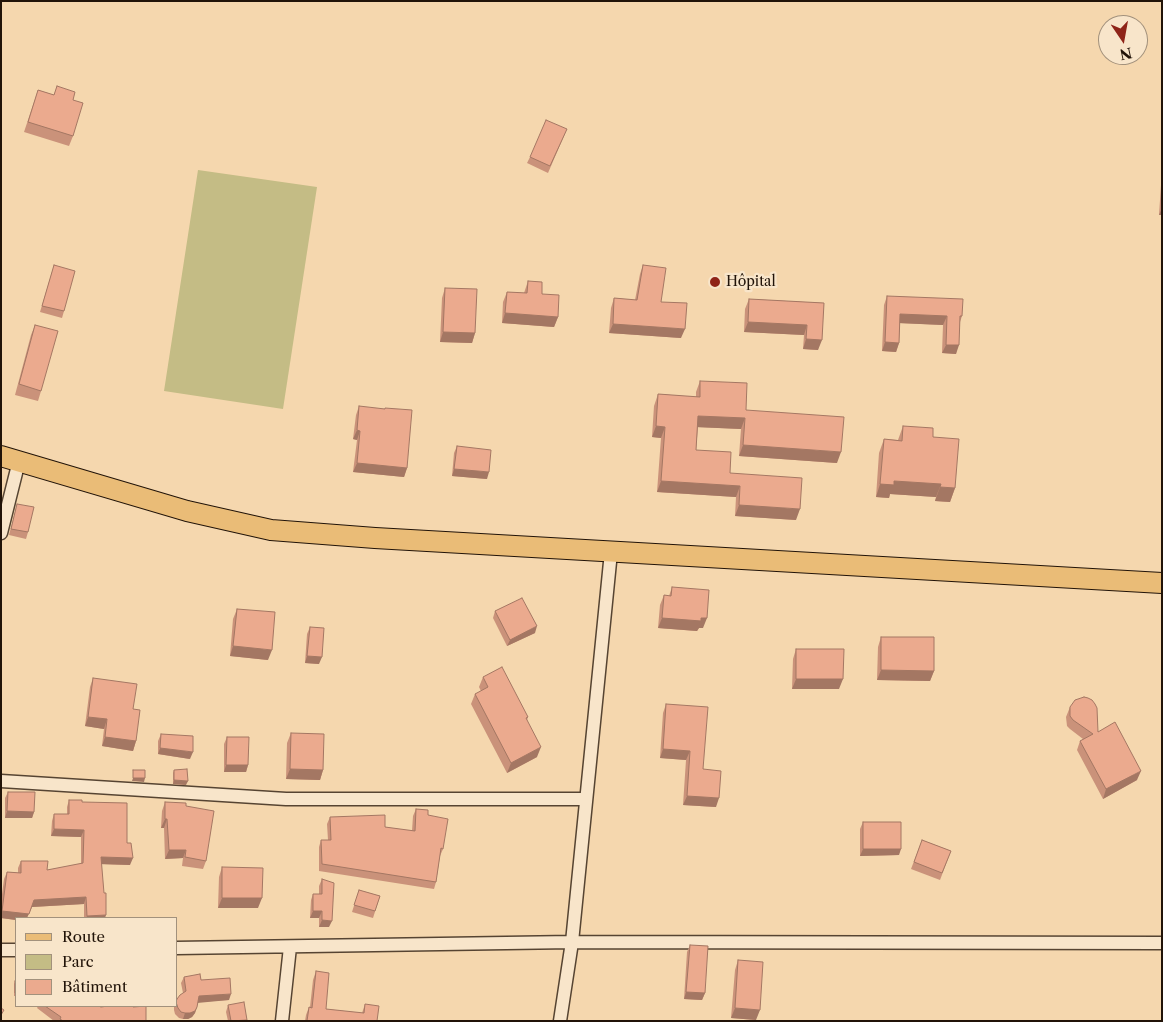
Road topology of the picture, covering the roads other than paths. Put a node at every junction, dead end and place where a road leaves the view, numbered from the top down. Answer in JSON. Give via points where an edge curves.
{"nodes":[{"id":1,"x":10,"y":458,"type":"edge"},
{"id":2,"x":1,"y":533,"type":"edge"},
{"id":3,"x":611,"y":552,"type":"junction"},
{"id":4,"x":1162,"y":584,"type":"edge"},
{"id":5,"x":1,"y":781,"type":"edge"},
{"id":6,"x":586,"y":799,"type":"junction"},
{"id":7,"x":572,"y":942,"type":"junction"},
{"id":8,"x":1162,"y":942,"type":"edge"},
{"id":9,"x":290,"y":947,"type":"junction"},
{"id":10,"x":178,"y":948,"type":"edge"},
{"id":11,"x":1,"y":950,"type":"edge"},
{"id":12,"x":15,"y":950,"type":"edge"},
{"id":13,"x":282,"y":1021,"type":"edge"},
{"id":14,"x":560,"y":1021,"type":"edge"}],
"edges":[{"from":1,"to":2,"type":"street"},
{"from":1,"to":3,"type":"main road","via":[[187,511],[271,530]]},
{"from":3,"to":4,"type":"main road"},
{"from":3,"to":6,"type":"street"},
{"from":5,"to":6,"type":"street","via":[[286,799]]},
{"from":6,"to":7,"type":"street"},
{"from":7,"to":8,"type":"street"},
{"from":7,"to":9,"type":"street"},
{"from":7,"to":14,"type":"street"},
{"from":9,"to":10,"type":"street"},
{"from":9,"to":13,"type":"street"},
{"from":11,"to":12,"type":"street"}]}
